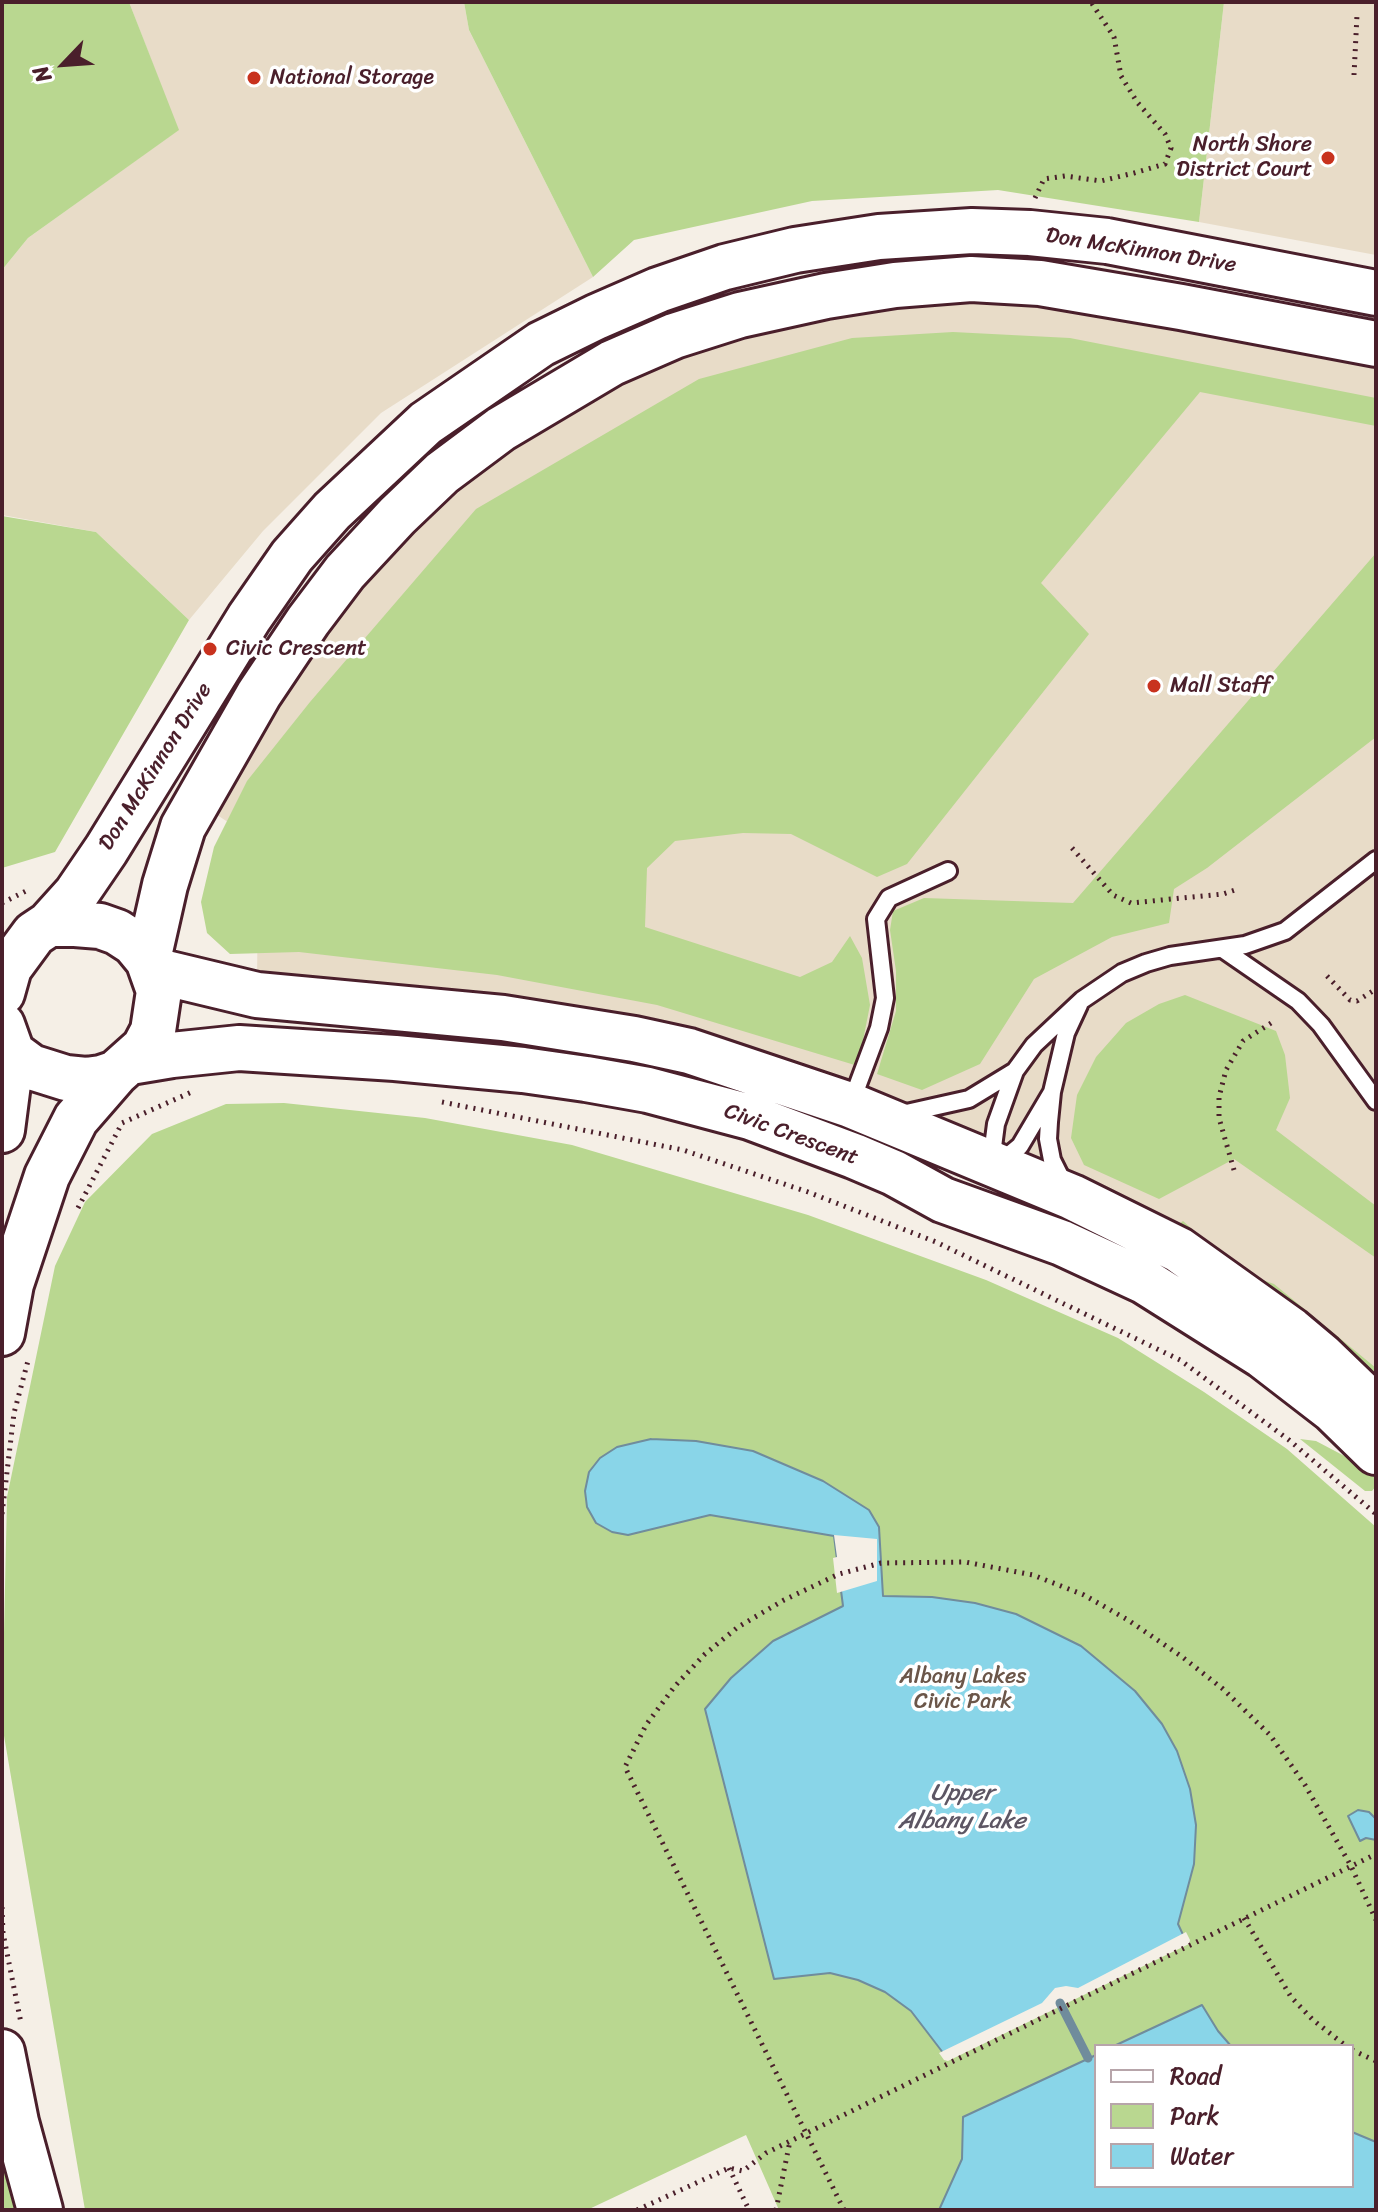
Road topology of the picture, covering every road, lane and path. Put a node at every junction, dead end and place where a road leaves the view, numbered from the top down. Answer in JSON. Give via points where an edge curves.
{"nodes":[{"id":1,"x":1091,"y":2,"type":"edge"},
{"id":2,"x":1357,"y":15,"type":"dead end"},
{"id":3,"x":1354,"y":75,"type":"dead end"},
{"id":4,"x":1030,"y":233,"type":"junction"},
{"id":5,"x":1376,"y":293,"type":"edge"},
{"id":6,"x":1376,"y":344,"type":"edge"},
{"id":7,"x":1072,"y":848,"type":"dead end"},
{"id":8,"x":1376,"y":860,"type":"edge"},
{"id":9,"x":948,"y":871,"type":"dead end"},
{"id":10,"x":1238,"y":889,"type":"dead end"},
{"id":11,"x":28,"y":933,"type":"edge"},
{"id":12,"x":1224,"y":950,"type":"junction"},
{"id":13,"x":151,"y":965,"type":"junction"},
{"id":14,"x":1327,"y":976,"type":"dead end"},
{"id":15,"x":1376,"y":989,"type":"edge"},
{"id":16,"x":2,"y":993,"type":"edge"},
{"id":17,"x":1082,"y":1000,"type":"junction"},
{"id":18,"x":1271,"y":1023,"type":"dead end"},
{"id":19,"x":5,"y":1039,"type":"edge"},
{"id":20,"x":123,"y":1068,"type":"junction"},
{"id":21,"x":1015,"y":1071,"type":"junction"},
{"id":22,"x":204,"y":1087,"type":"dead end"},
{"id":23,"x":1052,"y":1092,"type":"junction"},
{"id":24,"x":431,"y":1100,"type":"dead end"},
{"id":25,"x":1376,"y":1101,"type":"edge"},
{"id":26,"x":866,"y":1111,"type":"junction"},
{"id":27,"x":2,"y":1130,"type":"edge"},
{"id":28,"x":996,"y":1166,"type":"junction"},
{"id":29,"x":1234,"y":1170,"type":"dead end"},
{"id":30,"x":894,"y":1173,"type":"junction"},
{"id":31,"x":1072,"y":1197,"type":"junction"},
{"id":32,"x":72,"y":1218,"type":"dead end"},
{"id":33,"x":1062,"y":1243,"type":"junction"},
{"id":34,"x":16,"y":1342,"type":"edge"},
{"id":35,"x":1376,"y":1408,"type":"edge"},
{"id":36,"x":1376,"y":1452,"type":"edge"},
{"id":37,"x":2,"y":1514,"type":"edge"},
{"id":38,"x":1376,"y":1514,"type":"edge"},
{"id":39,"x":1376,"y":1854,"type":"edge"},
{"id":40,"x":1351,"y":1866,"type":"junction"},
{"id":41,"x":1244,"y":1918,"type":"junction"},
{"id":42,"x":1376,"y":1920,"type":"edge"},
{"id":43,"x":1343,"y":2044,"type":"edge"},
{"id":44,"x":1354,"y":2051,"type":"edge"},
{"id":45,"x":2,"y":2052,"type":"edge"},
{"id":46,"x":1376,"y":2061,"type":"edge"},
{"id":47,"x":808,"y":2133,"type":"junction"},
{"id":48,"x":790,"y":2141,"type":"junction"},
{"id":49,"x":729,"y":2168,"type":"junction"},
{"id":50,"x":40,"y":2210,"type":"edge"},
{"id":51,"x":637,"y":2210,"type":"edge"},
{"id":52,"x":749,"y":2210,"type":"edge"},
{"id":53,"x":776,"y":2210,"type":"edge"},
{"id":54,"x":844,"y":2210,"type":"edge"}],
"edges":[{"from":1,"to":4,"type":"path","via":[[1114,37],[1121,76],[1171,148],[1165,164],[1134,173],[1101,181],[1044,179],[1030,208]]},
{"from":2,"to":3,"type":"path"},
{"from":4,"to":5,"type":"main road","name":"Don McKinnon Drive","via":[[1107,241]]},
{"from":4,"to":11,"type":"main road","name":"Don McKinnon Drive","via":[[879,237],[725,267],[596,317],[541,344],[483,382],[426,423],[292,556],[76,894]]},
{"from":6,"to":13,"type":"main road","via":[[1040,283],[971,279],[895,285],[740,315],[612,363],[501,429],[442,473],[345,572],[259,694],[183,827],[165,885]]},
{"from":7,"to":10,"type":"path","via":[[1113,895],[1131,903]]},
{"from":8,"to":12,"type":"lane","via":[[1285,931]]},
{"from":9,"to":26,"type":"lane","via":[[889,898],[876,919],[885,998]]},
{"from":11,"to":13,"type":"main road","via":[[100,926],[134,943]]},
{"from":11,"to":16,"type":"main road","name":"Don McKinnon Drive"},
{"from":12,"to":17,"type":"lane","via":[[1146,963]]},
{"from":12,"to":25,"type":"lane","via":[[1298,1001]]},
{"from":13,"to":20,"type":"main road","via":[[159,991],[153,1031]]},
{"from":13,"to":26,"type":"main road","name":"Civic Crescent","via":[[257,995],[503,1018],[634,1039],[689,1051]]},
{"from":14,"to":15,"type":"path","via":[[1350,1000]]},
{"from":17,"to":21,"type":"lane","via":[[1041,1037]]},
{"from":17,"to":23,"type":"lane","via":[[1066,1033]]},
{"from":18,"to":29,"type":"path","via":[[1243,1041],[1232,1056],[1219,1097],[1219,1118]]},
{"from":19,"to":20,"type":"main road","name":"Civic Crescent","via":[[31,1067],[66,1078],[86,1080]]},
{"from":19,"to":27,"type":"main road"},
{"from":20,"to":30,"type":"main road","name":"Civic Crescent","via":[[172,1055],[239,1048],[535,1072],[648,1090],[750,1117]]},
{"from":20,"to":34,"type":"main road","via":[[76,1119],[47,1176],[11,1284]]},
{"from":21,"to":26,"type":"lane","via":[[969,1099],[943,1107]]},
{"from":21,"to":28,"type":"lane","via":[[996,1124]]},
{"from":22,"to":32,"type":"path","via":[[122,1123]]},
{"from":23,"to":28,"type":"lane","via":[[1020,1146]]},
{"from":23,"to":31,"type":"lane","via":[[1048,1139]]},
{"from":24,"to":38,"type":"path","via":[[683,1150],[936,1242],[1180,1360],[1289,1440]]},
{"from":26,"to":28,"type":"main road","name":"Civic Crescent"},
{"from":28,"to":30,"type":"main road","via":[[949,1183]]},
{"from":28,"to":31,"type":"main road","name":"Civic Crescent"},
{"from":28,"to":33,"type":"main road","via":[[1007,1196]]},
{"from":30,"to":33,"type":"main road","name":"Civic Crescent","via":[[943,1200]]},
{"from":31,"to":35,"type":"main road","name":"Civic Crescent","via":[[1155,1237],[1216,1275],[1322,1356]]},
{"from":33,"to":36,"type":"main road","name":"Civic Crescent","via":[[1144,1281],[1263,1356],[1333,1410]]},
{"from":34,"to":37,"type":"path"},
{"from":39,"to":40,"type":"path"},
{"from":40,"to":41,"type":"path"},
{"from":40,"to":42,"type":"path"},
{"from":40,"to":47,"type":"path","via":[[1270,1735],[1181,1656],[1084,1595],[1033,1575],[965,1562],[881,1563],[839,1574],[784,1600],[705,1654],[646,1725],[625,1767]]},
{"from":41,"to":43,"type":"path","via":[[1291,1997]]},
{"from":41,"to":47,"type":"path"},
{"from":44,"to":46,"type":"path"},
{"from":45,"to":50,"type":"main road"},
{"from":47,"to":48,"type":"path"},
{"from":47,"to":54,"type":"path"},
{"from":48,"to":49,"type":"path","via":[[743,2171]]},
{"from":48,"to":53,"type":"path"},
{"from":49,"to":51,"type":"path"},
{"from":49,"to":52,"type":"path"}]}
